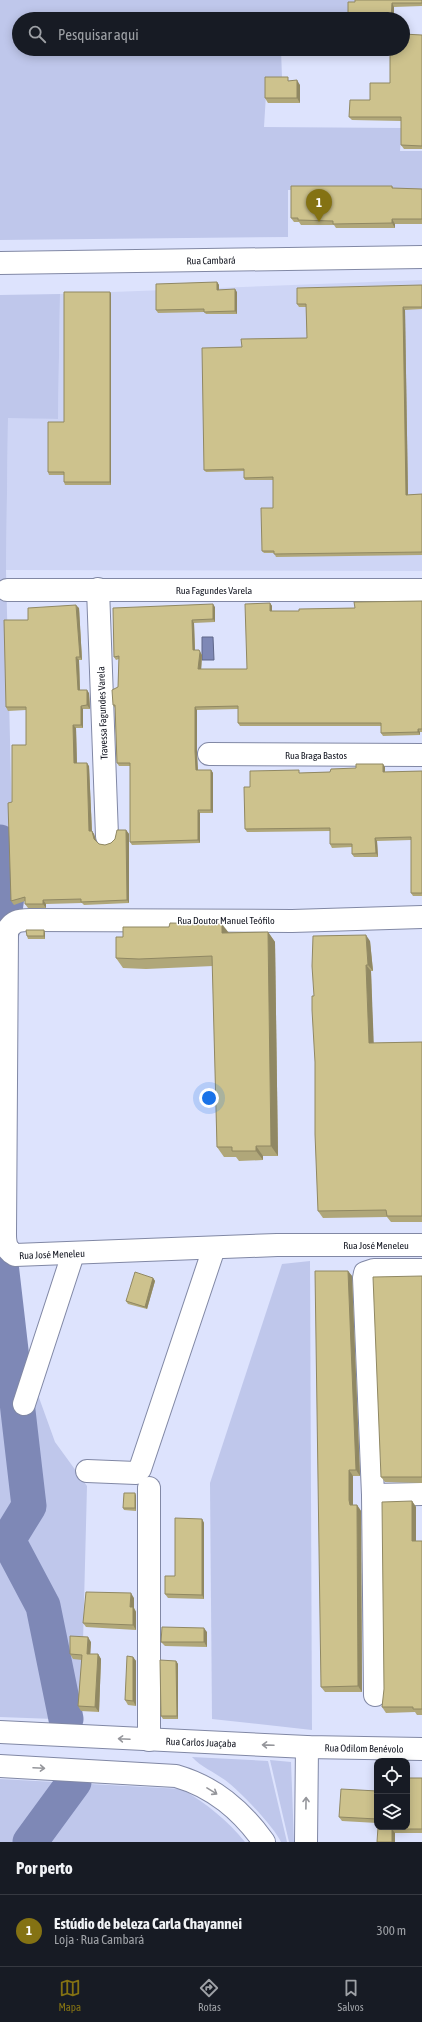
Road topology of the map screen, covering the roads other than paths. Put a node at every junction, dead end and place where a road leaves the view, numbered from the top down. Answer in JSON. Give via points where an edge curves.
{"nodes":[{"id":1,"x":422,"y":257,"type":"edge"},
{"id":2,"x":0,"y":263,"type":"edge"},
{"id":3,"x":98,"y":589,"type":"junction"},
{"id":4,"x":7,"y":590,"type":"dead end"},
{"id":5,"x":422,"y":590,"type":"edge"},
{"id":6,"x":209,"y":754,"type":"dead end"},
{"id":7,"x":422,"y":755,"type":"edge"},
{"id":8,"x":107,"y":836,"type":"dead end"},
{"id":9,"x":422,"y":917,"type":"edge"},
{"id":10,"x":30,"y":920,"type":"joint"},
{"id":11,"x":422,"y":1245,"type":"edge"},
{"id":12,"x":214,"y":1248,"type":"junction"},
{"id":13,"x":73,"y":1254,"type":"junction"},
{"id":14,"x":422,"y":1270,"type":"edge"},
{"id":15,"x":24,"y":1404,"type":"dead end"},
{"id":16,"x":87,"y":1471,"type":"dead end"},
{"id":17,"x":149,"y":1488,"type":"dead end"},
{"id":18,"x":422,"y":1494,"type":"edge"},
{"id":19,"x":373,"y":1495,"type":"junction"},
{"id":20,"x":375,"y":1695,"type":"dead end"},
{"id":21,"x":0,"y":1732,"type":"edge"},
{"id":22,"x":149,"y":1740,"type":"junction"},
{"id":23,"x":307,"y":1747,"type":"junction"},
{"id":24,"x":422,"y":1749,"type":"edge"},
{"id":25,"x":0,"y":1766,"type":"edge"},
{"id":26,"x":264,"y":1842,"type":"edge"},
{"id":27,"x":306,"y":1842,"type":"edge"}],
"edges":[{"from":1,"to":2,"type":"street","name":"Rua Cambará"},
{"from":3,"to":4,"type":"street","name":"Rua Fagundes Varela"},
{"from":3,"to":5,"type":"street","name":"Rua Fagundes Varela"},
{"from":3,"to":8,"type":"street","name":"Travessa Fagundes Varela"},
{"from":6,"to":7,"type":"street","name":"Rua Braga Bastos"},
{"from":9,"to":10,"type":"street","name":"Rua Doutor Manuel Teófilo","via":[[292,921]]},
{"from":10,"to":13,"type":"street","name":"Rua José Meneleu","via":[[12,923],[7,931],[5,1245],[14,1255]]},
{"from":11,"to":12,"type":"street","name":"Rua José Meneleu","via":[[278,1245]]},
{"from":12,"to":13,"type":"street","name":"Rua José Meneleu"},
{"from":12,"to":16,"type":"street","via":[[140,1469],[131,1474]]},
{"from":13,"to":15,"type":"street"},
{"from":14,"to":19,"type":"street","via":[[374,1270],[365,1273]]},
{"from":17,"to":22,"type":"street"},
{"from":18,"to":19,"type":"street"},
{"from":19,"to":20,"type":"street"},
{"from":22,"to":21,"type":"street","name":"Rua Carlos Juaçaba","one_way":true},
{"from":23,"to":22,"type":"street","name":"Rua Carlos Juaçaba","one_way":true},
{"from":23,"to":24,"type":"street","name":"Rua Odilom Benévolo"},
{"from":27,"to":23,"type":"street","one_way":true},
{"from":25,"to":26,"type":"street","one_way":true,"via":[[176,1776],[196,1782],[218,1794],[239,1813]]}]}
